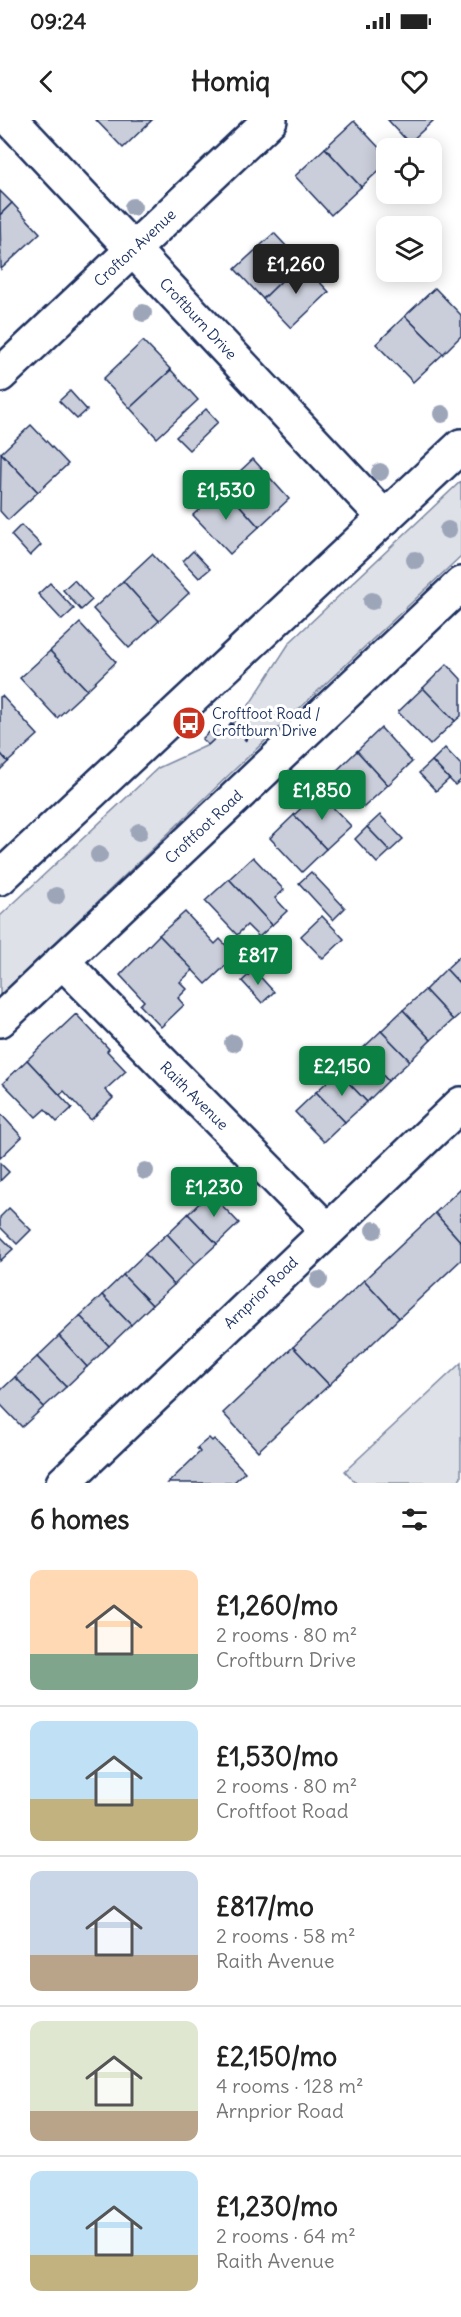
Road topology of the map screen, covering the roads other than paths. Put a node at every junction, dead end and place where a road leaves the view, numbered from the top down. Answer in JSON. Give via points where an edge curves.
{"nodes":[{"id":1,"x":11,"y":120,"type":"edge"},
{"id":2,"x":270,"y":120,"type":"edge"},
{"id":3,"x":133,"y":249,"type":"junction"},
{"id":4,"x":0,"y":375,"type":"edge"},
{"id":5,"x":461,"y":446,"type":"edge"},
{"id":6,"x":385,"y":518,"type":"junction"},
{"id":7,"x":461,"y":584,"type":"edge"},
{"id":8,"x":0,"y":878,"type":"edge"},
{"id":9,"x":62,"y":961,"type":"junction"},
{"id":10,"x":0,"y":1020,"type":"edge"},
{"id":11,"x":461,"y":1104,"type":"edge"},
{"id":12,"x":327,"y":1230,"type":"junction"},
{"id":13,"x":66,"y":1482,"type":"edge"}],
"edges":[{"from":1,"to":3,"type":"street","name":"Croftburn Drive"},
{"from":2,"to":3,"type":"street","name":"Crofton Avenue"},
{"from":3,"to":4,"type":"street","name":"Crofton Avenue"},
{"from":3,"to":6,"type":"street","name":"Croftburn Drive"},
{"from":5,"to":6,"type":"street"},
{"from":6,"to":8,"type":"street"},
{"from":7,"to":9,"type":"street","name":"Croftfoot Road"},
{"from":9,"to":10,"type":"street","name":"Croftfoot Road"},
{"from":9,"to":12,"type":"street","name":"Raith Avenue"},
{"from":11,"to":12,"type":"street","name":"Arnprior Road"},
{"from":12,"to":13,"type":"street","name":"Arnprior Road"}]}
